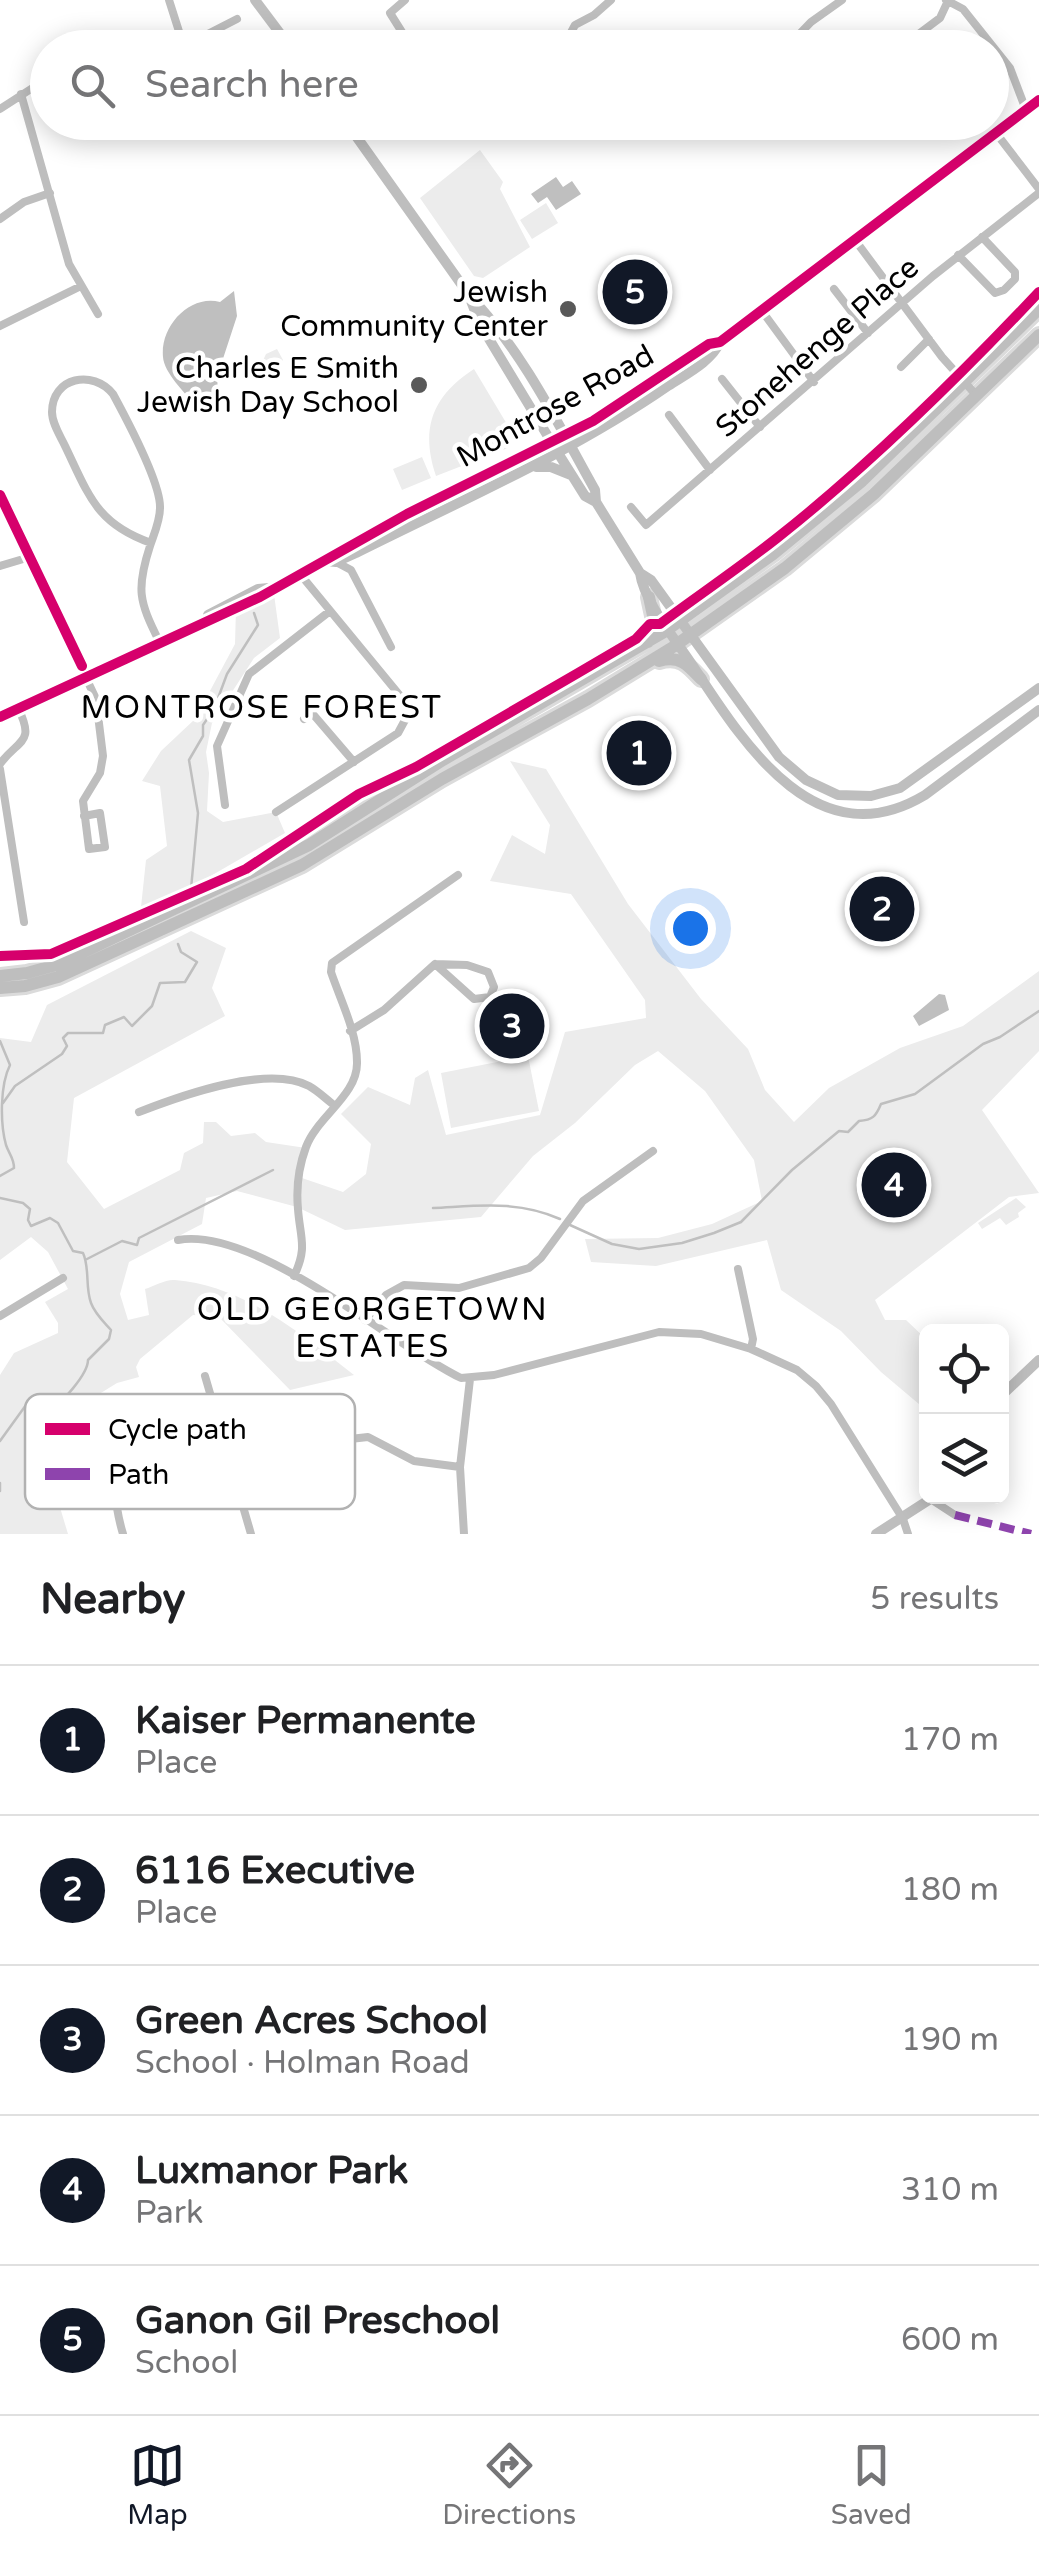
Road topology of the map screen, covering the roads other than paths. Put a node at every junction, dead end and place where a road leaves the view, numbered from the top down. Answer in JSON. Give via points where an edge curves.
{"nodes":[{"id":1,"x":168,"y":0,"type":"edge"},
{"id":2,"x":255,"y":0,"type":"edge"},
{"id":3,"x":405,"y":0,"type":"edge"},
{"id":4,"x":612,"y":0,"type":"edge"},
{"id":5,"x":842,"y":0,"type":"edge"},
{"id":6,"x":946,"y":2,"type":"edge"},
{"id":7,"x":237,"y":19,"type":"dead end"},
{"id":8,"x":178,"y":30,"type":"edge"},
{"id":9,"x":213,"y":30,"type":"edge"},
{"id":10,"x":278,"y":30,"type":"edge"},
{"id":11,"x":401,"y":30,"type":"edge"},
{"id":12,"x":574,"y":30,"type":"edge"},
{"id":13,"x":803,"y":30,"type":"edge"},
{"id":14,"x":924,"y":30,"type":"edge"},
{"id":15,"x":980,"y":30,"type":"edge"},
{"id":16,"x":1009,"y":67,"type":"edge"},
{"id":17,"x":30,"y":89,"type":"edge"},
{"id":18,"x":22,"y":94,"type":"junction"},
{"id":19,"x":1039,"y":100,"type":"edge"},
{"id":20,"x":0,"y":109,"type":"edge"},
{"id":21,"x":1026,"y":110,"type":"junction"},
{"id":22,"x":30,"y":122,"type":"edge"},
{"id":23,"x":1009,"y":123,"type":"edge"},
{"id":24,"x":35,"y":140,"type":"edge"},
{"id":25,"x":359,"y":140,"type":"edge"},
{"id":26,"x":987,"y":140,"type":"edge"},
{"id":27,"x":1001,"y":140,"type":"edge"},
{"id":28,"x":1039,"y":191,"type":"edge"},
{"id":29,"x":50,"y":192,"type":"junction"},
{"id":30,"x":0,"y":219,"type":"edge"},
{"id":31,"x":982,"y":237,"type":"junction"},
{"id":32,"x":855,"y":240,"type":"junction"},
{"id":33,"x":958,"y":255,"type":"junction"},
{"id":34,"x":80,"y":287,"type":"junction"},
{"id":35,"x":834,"y":289,"type":"dead end"},
{"id":36,"x":469,"y":295,"type":"junction"},
{"id":37,"x":904,"y":304,"type":"junction"},
{"id":38,"x":1039,"y":309,"type":"edge"},
{"id":39,"x":762,"y":311,"type":"junction"},
{"id":40,"x":98,"y":314,"type":"dead end"},
{"id":41,"x":0,"y":326,"type":"edge"},
{"id":42,"x":868,"y":333,"type":"junction"},
{"id":43,"x":1039,"y":335,"type":"edge"},
{"id":44,"x":929,"y":339,"type":"junction"},
{"id":45,"x":901,"y":367,"type":"dead end"},
{"id":46,"x":722,"y":378,"type":"dead end"},
{"id":47,"x":814,"y":382,"type":"junction"},
{"id":48,"x":965,"y":384,"type":"junction"},
{"id":49,"x":977,"y":396,"type":"junction"},
{"id":50,"x":669,"y":416,"type":"dead end"},
{"id":51,"x":760,"y":426,"type":"junction"},
{"id":52,"x":568,"y":442,"type":"junction"},
{"id":53,"x":555,"y":448,"type":"junction"},
{"id":54,"x":530,"y":468,"type":"junction"},
{"id":55,"x":710,"y":470,"type":"junction"},
{"id":56,"x":571,"y":474,"type":"junction"},
{"id":57,"x":0,"y":495,"type":"edge"},
{"id":58,"x":596,"y":502,"type":"junction"},
{"id":59,"x":631,"y":507,"type":"dead end"},
{"id":60,"x":151,"y":542,"type":"junction"},
{"id":61,"x":356,"y":553,"type":"junction"},
{"id":62,"x":30,"y":557,"type":"junction"},
{"id":63,"x":331,"y":562,"type":"junction"},
{"id":64,"x":0,"y":566,"type":"edge"},
{"id":65,"x":350,"y":570,"type":"junction"},
{"id":66,"x":640,"y":573,"type":"junction"},
{"id":67,"x":300,"y":574,"type":"junction"},
{"id":68,"x":648,"y":598,"type":"junction"},
{"id":69,"x":330,"y":611,"type":"junction"},
{"id":70,"x":674,"y":625,"type":"junction"},
{"id":71,"x":684,"y":640,"type":"junction"},
{"id":72,"x":159,"y":641,"type":"junction"},
{"id":73,"x":647,"y":643,"type":"junction"},
{"id":74,"x":391,"y":646,"type":"dead end"},
{"id":75,"x":643,"y":666,"type":"junction"},
{"id":76,"x":86,"y":676,"type":"junction"},
{"id":77,"x":702,"y":679,"type":"junction"},
{"id":78,"x":576,"y":685,"type":"junction"},
{"id":79,"x":1039,"y":688,"type":"edge"},
{"id":80,"x":18,"y":708,"type":"junction"},
{"id":81,"x":1039,"y":710,"type":"edge"},
{"id":82,"x":0,"y":716,"type":"edge"},
{"id":83,"x":1000,"y":717,"type":"junction"},
{"id":84,"x":304,"y":719,"type":"dead end"},
{"id":85,"x":1009,"y":732,"type":"junction"},
{"id":86,"x":524,"y":734,"type":"junction"},
{"id":87,"x":765,"y":738,"type":"junction"},
{"id":88,"x":754,"y":750,"type":"junction"},
{"id":89,"x":950,"y":754,"type":"junction"},
{"id":90,"x":354,"y":762,"type":"junction"},
{"id":91,"x":0,"y":763,"type":"edge"},
{"id":92,"x":961,"y":768,"type":"junction"},
{"id":93,"x":225,"y":805,"type":"dead end"},
{"id":94,"x":276,"y":812,"type":"dead end"},
{"id":95,"x":84,"y":816,"type":"junction"},
{"id":96,"x":4,"y":824,"type":"edge"},
{"id":97,"x":458,"y":874,"type":"dead end"},
{"id":98,"x":24,"y":922,"type":"dead end"},
{"id":99,"x":435,"y":964,"type":"junction"},
{"id":100,"x":0,"y":976,"type":"edge"},
{"id":101,"x":0,"y":988,"type":"edge"},
{"id":102,"x":350,"y":1031,"type":"junction"},
{"id":103,"x":334,"y":1105,"type":"junction"},
{"id":104,"x":139,"y":1112,"type":"dead end"},
{"id":105,"x":653,"y":1151,"type":"dead end"},
{"id":106,"x":178,"y":1240,"type":"dead end"},
{"id":107,"x":738,"y":1269,"type":"dead end"},
{"id":108,"x":294,"y":1276,"type":"junction"},
{"id":109,"x":63,"y":1278,"type":"dead end"},
{"id":110,"x":0,"y":1316,"type":"edge"},
{"id":111,"x":365,"y":1320,"type":"junction"},
{"id":112,"x":751,"y":1349,"type":"junction"},
{"id":113,"x":1039,"y":1360,"type":"edge"},
{"id":114,"x":205,"y":1376,"type":"dead end"},
{"id":115,"x":470,"y":1380,"type":"junction"},
{"id":116,"x":1009,"y":1388,"type":"edge"},
{"id":117,"x":210,"y":1394,"type":"edge"},
{"id":118,"x":355,"y":1437,"type":"edge"},
{"id":119,"x":460,"y":1467,"type":"junction"},
{"id":120,"x":926,"y":1504,"type":"edge"},
{"id":121,"x":941,"y":1504,"type":"edge"},
{"id":122,"x":117,"y":1509,"type":"edge"},
{"id":123,"x":244,"y":1509,"type":"edge"},
{"id":124,"x":955,"y":1515,"type":"dead end"},
{"id":125,"x":904,"y":1519,"type":"junction"},
{"id":126,"x":123,"y":1534,"type":"edge"},
{"id":127,"x":251,"y":1534,"type":"edge"},
{"id":128,"x":464,"y":1534,"type":"edge"},
{"id":129,"x":876,"y":1534,"type":"edge"},
{"id":130,"x":908,"y":1534,"type":"edge"}],
"edges":[{"from":1,"to":8,"type":"street"},
{"from":2,"to":10,"type":"street"},
{"from":3,"to":11,"type":"street","via":[[390,13]]},
{"from":4,"to":12,"type":"street"},
{"from":5,"to":13,"type":"street"},
{"from":6,"to":14,"type":"street","via":[[940,18]]},
{"from":6,"to":15,"type":"street","via":[[963,9]]},
{"from":7,"to":9,"type":"street"},
{"from":16,"to":21,"type":"street"},
{"from":17,"to":18,"type":"street"},
{"from":18,"to":20,"type":"street"},
{"from":18,"to":22,"type":"street"},
{"from":19,"to":21,"type":"street","name":"Montrose Road"},
{"from":21,"to":23,"type":"street","name":"Montrose Road"},
{"from":24,"to":29,"type":"street"},
{"from":25,"to":36,"type":"street"},
{"from":26,"to":32,"type":"street","name":"Montrose Road"},
{"from":27,"to":28,"type":"street"},
{"from":28,"to":31,"type":"street","name":"Stonehenge Place"},
{"from":29,"to":30,"type":"street"},
{"from":29,"to":34,"type":"street"},
{"from":31,"to":33,"type":"street","name":"Stonehenge Place"},
{"from":31,"to":33,"type":"street","via":[[1015,272],[1004,290],[995,293]]},
{"from":32,"to":37,"type":"street"},
{"from":32,"to":39,"type":"street","name":"Montrose Road"},
{"from":33,"to":37,"type":"street","name":"Stonehenge Place"},
{"from":34,"to":40,"type":"street"},
{"from":34,"to":41,"type":"street"},
{"from":35,"to":42,"type":"street"},
{"from":36,"to":52,"type":"street","via":[[530,373]]},
{"from":36,"to":53,"type":"street"},
{"from":37,"to":42,"type":"street","name":"Stonehenge Place"},
{"from":37,"to":44,"type":"street"},
{"from":38,"to":48,"type":"main road"},
{"from":39,"to":47,"type":"street"},
{"from":39,"to":52,"type":"street","name":"Montrose Road"},
{"from":42,"to":47,"type":"street","name":"Stonehenge Place"},
{"from":43,"to":49,"type":"main road"},
{"from":44,"to":45,"type":"street"},
{"from":44,"to":48,"type":"street"},
{"from":46,"to":51,"type":"street"},
{"from":47,"to":51,"type":"street","name":"Stonehenge Place"},
{"from":48,"to":49,"type":"street"},
{"from":48,"to":70,"type":"main road","via":[[862,481]]},
{"from":49,"to":71,"type":"main road","via":[[801,556]]},
{"from":50,"to":55,"type":"street"},
{"from":51,"to":55,"type":"street","name":"Stonehenge Place"},
{"from":52,"to":53,"type":"street","name":"Montrose Road"},
{"from":52,"to":58,"type":"street"},
{"from":53,"to":54,"type":"street","name":"Montrose Road"},
{"from":53,"to":56,"type":"street"},
{"from":53,"to":63,"type":"street","name":"Montrose Road","via":[[407,514],[333,554]]},
{"from":54,"to":56,"type":"street"},
{"from":54,"to":61,"type":"street","name":"Montrose Road"},
{"from":55,"to":59,"type":"street","name":"Stonehenge Place","via":[[646,524]]},
{"from":56,"to":58,"type":"street"},
{"from":57,"to":62,"type":"street"},
{"from":58,"to":66,"type":"street"},
{"from":60,"to":60,"type":"street","via":[[160,494],[120,408],[102,382],[74,379],[54,397],[53,420],[99,512],[127,534]]},
{"from":60,"to":72,"type":"street","via":[[140,594]]},
{"from":61,"to":63,"type":"street","name":"Montrose Road"},
{"from":61,"to":65,"type":"street"},
{"from":62,"to":64,"type":"street"},
{"from":62,"to":76,"type":"street"},
{"from":63,"to":65,"type":"street"},
{"from":63,"to":67,"type":"street","name":"Montrose Road"},
{"from":65,"to":74,"type":"street"},
{"from":66,"to":68,"type":"street"},
{"from":66,"to":70,"type":"street","via":[[651,580]]},
{"from":67,"to":69,"type":"street"},
{"from":67,"to":72,"type":"street","name":"Montrose Road"},
{"from":68,"to":70,"type":"street"},
{"from":68,"to":73,"type":"main road","via":[[656,626]]},
{"from":69,"to":90,"type":"street","via":[[411,709],[398,733]]},
{"from":69,"to":93,"type":"street","via":[[248,674],[217,746]]},
{"from":70,"to":71,"type":"street"},
{"from":70,"to":73,"type":"main road"},
{"from":71,"to":75,"type":"main road"},
{"from":71,"to":77,"type":"street"},
{"from":71,"to":87,"type":"street"},
{"from":72,"to":76,"type":"street","name":"Montrose Road"},
{"from":73,"to":78,"type":"main road"},
{"from":75,"to":77,"type":"main road","via":[[677,658]]},
{"from":75,"to":86,"type":"main road"},
{"from":76,"to":80,"type":"street","name":"Montrose Road"},
{"from":76,"to":95,"type":"street","via":[[96,699],[103,756],[86,792]]},
{"from":77,"to":88,"type":"street"},
{"from":78,"to":86,"type":"main road","via":[[528,722]]},
{"from":78,"to":100,"type":"main road","via":[[282,859],[56,965]]},
{"from":79,"to":83,"type":"street"},
{"from":80,"to":82,"type":"street","name":"Montrose Road"},
{"from":80,"to":91,"type":"street","via":[[26,736]]},
{"from":81,"to":85,"type":"street"},
{"from":83,"to":85,"type":"street"},
{"from":83,"to":89,"type":"street"},
{"from":84,"to":90,"type":"street","via":[[312,713]]},
{"from":85,"to":92,"type":"street"},
{"from":86,"to":101,"type":"main road","via":[[269,882],[58,977]]},
{"from":87,"to":88,"type":"street"},
{"from":87,"to":89,"type":"street","via":[[794,772],[833,794],[864,797],[894,790]]},
{"from":88,"to":92,"type":"street","via":[[792,790],[831,808],[871,813],[900,807]]},
{"from":89,"to":92,"type":"street"},
{"from":90,"to":94,"type":"street"},
{"from":91,"to":96,"type":"street"},
{"from":95,"to":95,"type":"street","via":[[89,850],[105,847],[100,813]]},
{"from":96,"to":98,"type":"street"},
{"from":97,"to":102,"type":"street","via":[[332,963]]},
{"from":99,"to":99,"type":"street","via":[[488,972],[490,997],[474,1000]]},
{"from":99,"to":102,"type":"street"},
{"from":102,"to":103,"type":"street","via":[[357,1067]]},
{"from":103,"to":104,"type":"street","via":[[296,1082],[251,1081],[195,1091]]},
{"from":103,"to":108,"type":"street","via":[[310,1139],[298,1177],[304,1246]]},
{"from":105,"to":111,"type":"street","via":[[583,1201],[529,1268],[459,1288],[404,1285],[386,1294]]},
{"from":106,"to":108,"type":"street","via":[[227,1242]]},
{"from":107,"to":112,"type":"street"},
{"from":108,"to":111,"type":"street"},
{"from":109,"to":110,"type":"street"},
{"from":111,"to":115,"type":"street"},
{"from":112,"to":115,"type":"street","via":[[702,1334],[659,1332]]},
{"from":112,"to":125,"type":"street","via":[[816,1386]]},
{"from":113,"to":116,"type":"street"},
{"from":114,"to":117,"type":"street"},
{"from":115,"to":119,"type":"street"},
{"from":118,"to":119,"type":"street","via":[[368,1436],[414,1461]]},
{"from":119,"to":128,"type":"street"},
{"from":120,"to":125,"type":"street"},
{"from":121,"to":124,"type":"street"},
{"from":122,"to":126,"type":"street"},
{"from":123,"to":127,"type":"street"},
{"from":125,"to":129,"type":"street"},
{"from":125,"to":130,"type":"street"}]}
